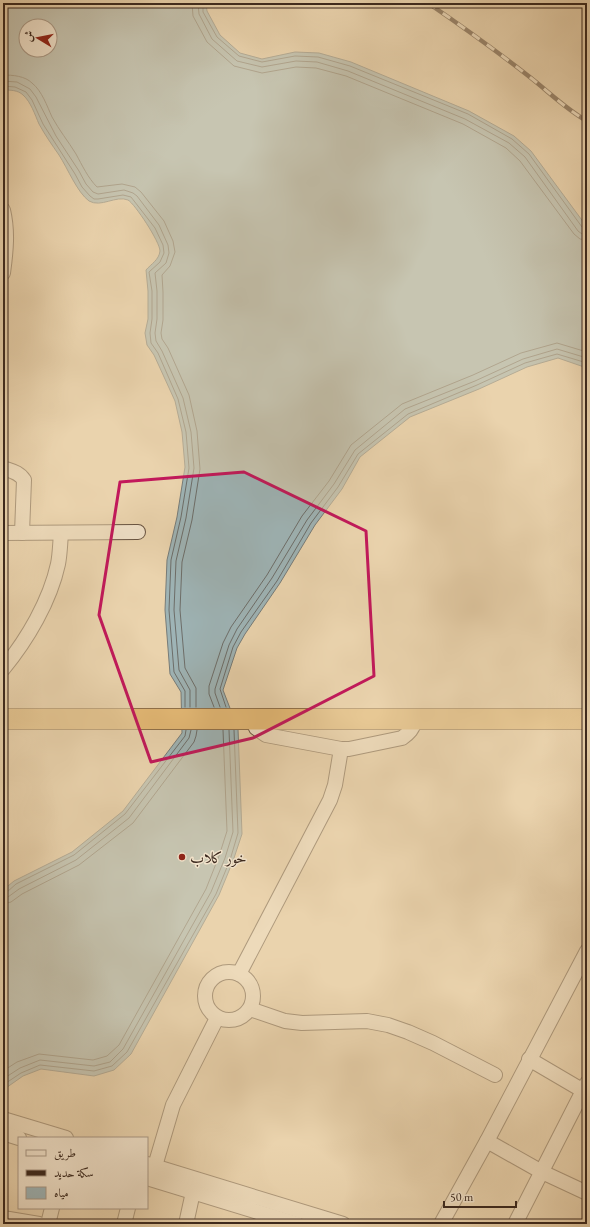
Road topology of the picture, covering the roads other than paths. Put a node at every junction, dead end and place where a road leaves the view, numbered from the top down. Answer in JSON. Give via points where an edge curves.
{"nodes":[{"id":1,"x":3,"y":210,"type":"edge"},
{"id":2,"x":4,"y":265,"type":"edge"},
{"id":3,"x":3,"y":468,"type":"edge"},
{"id":4,"x":138,"y":532,"type":"dead end"},
{"id":5,"x":3,"y":533,"type":"edge"},
{"id":6,"x":22,"y":533,"type":"junction"},
{"id":7,"x":61,"y":534,"type":"junction"},
{"id":8,"x":3,"y":669,"type":"edge"},
{"id":9,"x":587,"y":706,"type":"edge"},
{"id":10,"x":3,"y":707,"type":"edge"},
{"id":11,"x":46,"y":713,"type":"junction"},
{"id":12,"x":248,"y":715,"type":"junction"},
{"id":13,"x":3,"y":718,"type":"edge"},
{"id":14,"x":587,"y":719,"type":"edge"},
{"id":15,"x":415,"y":720,"type":"junction"},
{"id":16,"x":341,"y":749,"type":"junction"},
{"id":17,"x":587,"y":951,"type":"edge"},
{"id":18,"x":239,"y":974,"type":"junction"},
{"id":19,"x":250,"y":1009,"type":"junction"},
{"id":20,"x":217,"y":1018,"type":"junction"},
{"id":21,"x":529,"y":1059,"type":"junction"},
{"id":22,"x":495,"y":1075,"type":"dead end"},
{"id":23,"x":586,"y":1089,"type":"edge"},
{"id":24,"x":4,"y":1126,"type":"edge"},
{"id":25,"x":18,"y":1137,"type":"edge"},
{"id":26,"x":61,"y":1137,"type":"edge"},
{"id":27,"x":487,"y":1141,"type":"junction"},
{"id":28,"x":150,"y":1170,"type":"edge"},
{"id":29,"x":542,"y":1172,"type":"junction"},
{"id":30,"x":193,"y":1192,"type":"junction"},
{"id":31,"x":587,"y":1193,"type":"edge"},
{"id":32,"x":52,"y":1209,"type":"edge"},
{"id":33,"x":128,"y":1209,"type":"edge"},
{"id":34,"x":3,"y":1218,"type":"edge"},
{"id":35,"x":253,"y":1218,"type":"edge"},
{"id":36,"x":39,"y":1224,"type":"edge"},
{"id":37,"x":48,"y":1224,"type":"edge"},
{"id":38,"x":124,"y":1224,"type":"edge"},
{"id":39,"x":186,"y":1224,"type":"edge"},
{"id":40,"x":297,"y":1224,"type":"edge"},
{"id":41,"x":343,"y":1224,"type":"edge"},
{"id":42,"x":441,"y":1224,"type":"edge"},
{"id":43,"x":516,"y":1224,"type":"edge"}],
"edges":[{"from":1,"to":2,"type":"street","via":[[6,230]]},
{"from":3,"to":6,"type":"street","via":[[21,475],[24,480]]},
{"from":4,"to":7,"type":"street"},
{"from":5,"to":6,"type":"street"},
{"from":6,"to":7,"type":"street"},
{"from":7,"to":8,"type":"street","via":[[58,563],[48,594],[22,644]]},
{"from":9,"to":12,"type":"highway"},
{"from":10,"to":11,"type":"highway"},
{"from":11,"to":12,"type":"highway"},
{"from":11,"to":13,"type":"highway"},
{"from":12,"to":15,"type":"highway"},
{"from":12,"to":16,"type":"street","via":[[256,728],[266,735]]},
{"from":14,"to":15,"type":"highway"},
{"from":15,"to":16,"type":"street","via":[[409,734],[402,738]]},
{"from":16,"to":18,"type":"street","via":[[330,800]]},
{"from":17,"to":21,"type":"street"},
{"from":18,"to":19,"type":"street","via":[[247,980],[252,989]]},
{"from":18,"to":20,"type":"street","via":[[231,972],[215,976],[205,989],[206,1006]]},
{"from":19,"to":20,"type":"street","via":[[239,1019],[231,1021]]},
{"from":19,"to":22,"type":"street","via":[[302,1024],[367,1021],[388,1025],[408,1032]]},
{"from":20,"to":28,"type":"street","via":[[173,1105]]},
{"from":21,"to":23,"type":"street"},
{"from":21,"to":27,"type":"street"},
{"from":23,"to":29,"type":"street"},
{"from":24,"to":25,"type":"street"},
{"from":24,"to":26,"type":"street"},
{"from":27,"to":29,"type":"street"},
{"from":27,"to":42,"type":"street"},
{"from":28,"to":30,"type":"street"},
{"from":28,"to":41,"type":"street"},
{"from":29,"to":31,"type":"street"},
{"from":29,"to":43,"type":"street"},
{"from":30,"to":35,"type":"street"},
{"from":30,"to":39,"type":"street"},
{"from":32,"to":37,"type":"street"},
{"from":33,"to":38,"type":"street"},
{"from":34,"to":36,"type":"street"},
{"from":35,"to":40,"type":"street"}]}
